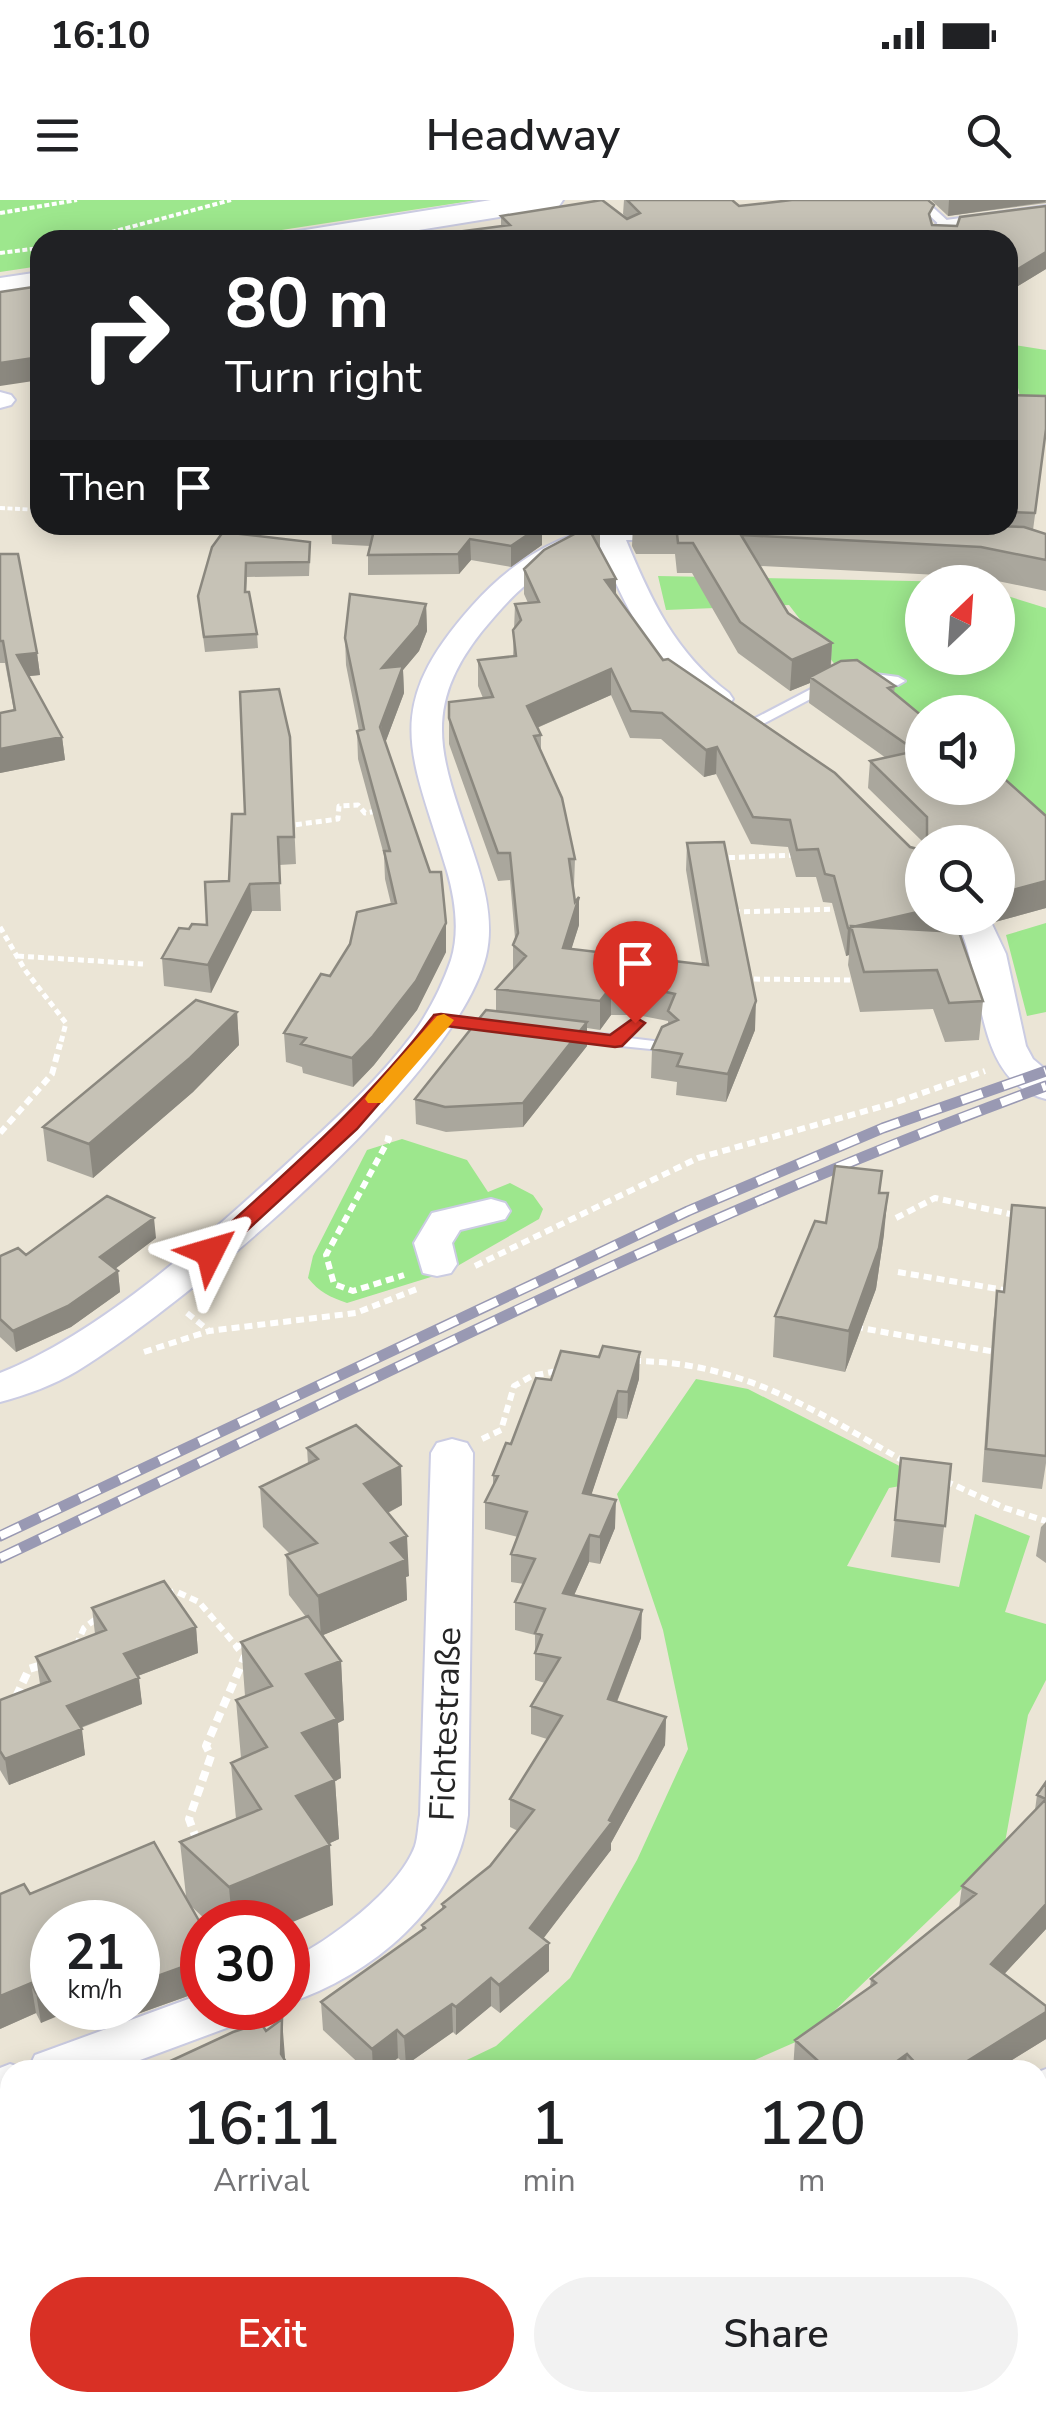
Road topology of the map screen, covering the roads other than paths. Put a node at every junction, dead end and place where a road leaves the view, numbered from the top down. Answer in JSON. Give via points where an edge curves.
{"nodes":[{"id":1,"x":548,"y":200,"type":"edge"},
{"id":2,"x":919,"y":200,"type":"edge"},
{"id":3,"x":1046,"y":213,"type":"edge"},
{"id":4,"x":361,"y":230,"type":"edge"},
{"id":5,"x":944,"y":230,"type":"edge"},
{"id":6,"x":961,"y":230,"type":"edge"},
{"id":7,"x":30,"y":284,"type":"edge"},
{"id":8,"x":0,"y":288,"type":"edge"},
{"id":9,"x":553,"y":535,"type":"edge"},
{"id":10,"x":605,"y":535,"type":"edge"},
{"id":11,"x":609,"y":535,"type":"edge"},
{"id":12,"x":574,"y":542,"type":"junction"},
{"id":13,"x":898,"y":682,"type":"dead end"},
{"id":14,"x":754,"y":723,"type":"junction"},
{"id":15,"x":788,"y":747,"type":"edge"},
{"id":16,"x":984,"y":935,"type":"edge"},
{"id":17,"x":441,"y":1020,"type":"junction"},
{"id":18,"x":635,"y":1023,"type":"dead end"},
{"id":19,"x":615,"y":1041,"type":"junction"},
{"id":20,"x":664,"y":1048,"type":"edge"},
{"id":21,"x":1046,"y":1088,"type":"edge"},
{"id":22,"x":491,"y":1211,"type":"dead end"},
{"id":23,"x":444,"y":1270,"type":"road end"},
{"id":24,"x":0,"y":1389,"type":"edge"},
{"id":25,"x":452,"y":1453,"type":"road end"},
{"id":26,"x":310,"y":1973,"type":"edge"},
{"id":27,"x":180,"y":2024,"type":"edge"},
{"id":28,"x":81,"y":2060,"type":"edge"}],
"edges":[{"from":1,"to":4,"type":"main road"},
{"from":2,"to":5,"type":"lane"},
{"from":3,"to":6,"type":"street"},
{"from":7,"to":8,"type":"main road"},
{"from":9,"to":12,"type":"street"},
{"from":10,"to":12,"type":"street"},
{"from":11,"to":14,"type":"street","via":[[662,648],[696,685]]},
{"from":12,"to":17,"type":"street","via":[[532,566],[478,618],[445,660],[428,696],[424,745],[470,894],[470,952]]},
{"from":13,"to":14,"type":"lane","via":[[848,676]]},
{"from":14,"to":15,"type":"street"},
{"from":16,"to":21,"type":"street","via":[[1016,1062]]},
{"from":17,"to":19,"type":"lane"},
{"from":17,"to":24,"type":"street","via":[[381,1092],[243,1226],[67,1358]]},
{"from":18,"to":19,"type":"lane"},
{"from":19,"to":20,"type":"lane"},
{"from":22,"to":23,"type":"street","via":[[446,1221],[433,1242]]},
{"from":25,"to":26,"type":"street","name":"Fichtestraße","via":[[440,1846],[382,1925]]},
{"from":27,"to":28,"type":"street"}]}
